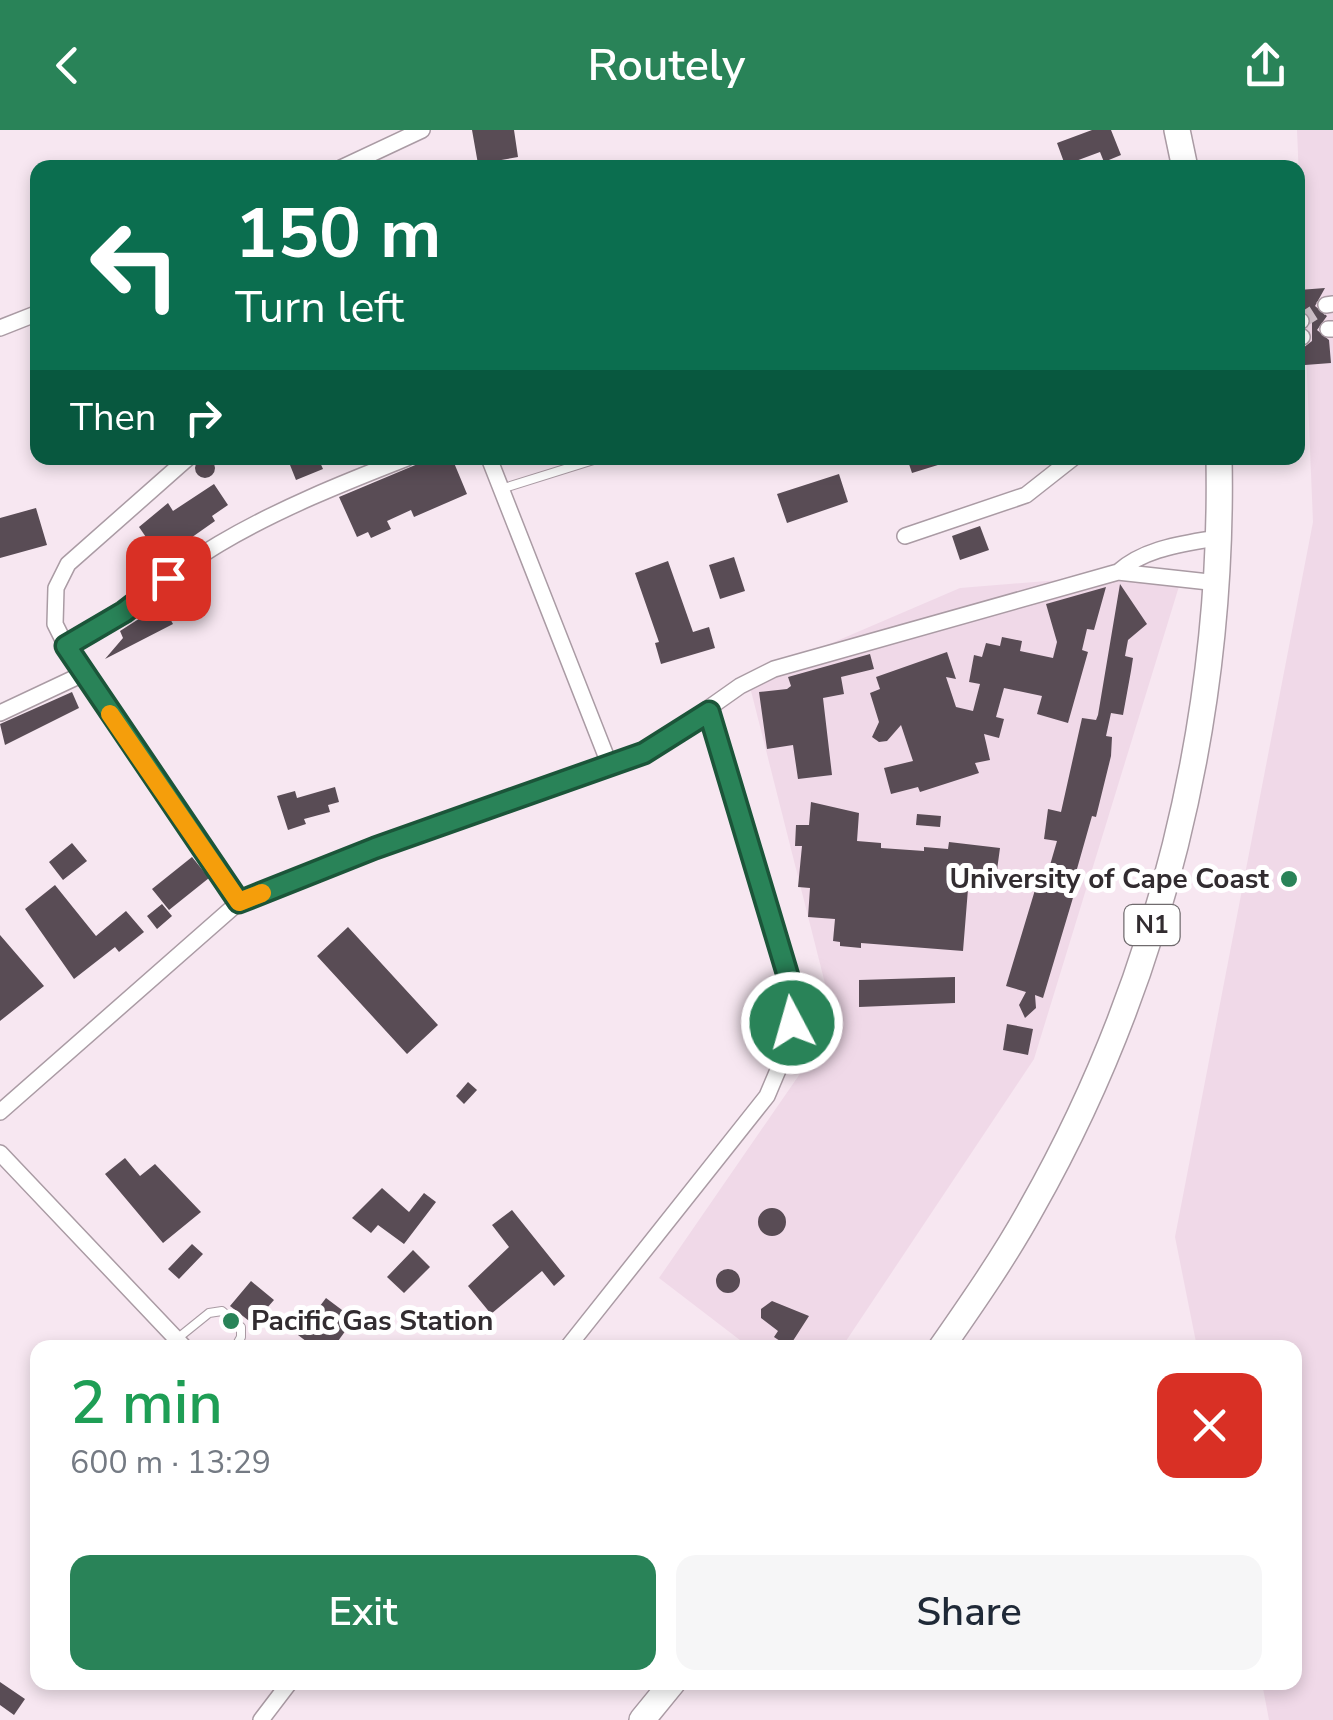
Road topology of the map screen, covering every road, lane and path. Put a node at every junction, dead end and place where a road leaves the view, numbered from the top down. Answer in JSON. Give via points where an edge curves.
{"nodes":[{"id":1,"x":422,"y":130,"type":"edge"},
{"id":2,"x":1178,"y":130,"type":"edge"},
{"id":3,"x":358,"y":160,"type":"edge"},
{"id":4,"x":1184,"y":160,"type":"edge"},
{"id":5,"x":30,"y":317,"type":"edge"},
{"id":6,"x":0,"y":328,"type":"edge"},
{"id":7,"x":180,"y":465,"type":"edge"},
{"id":8,"x":390,"y":465,"type":"edge"},
{"id":9,"x":492,"y":465,"type":"edge"},
{"id":10,"x":578,"y":465,"type":"edge"},
{"id":11,"x":1064,"y":465,"type":"edge"},
{"id":12,"x":1219,"y":465,"type":"edge"},
{"id":13,"x":501,"y":489,"type":"junction"},
{"id":14,"x":905,"y":536,"type":"dead end"},
{"id":15,"x":1221,"y":537,"type":"junction"},
{"id":16,"x":1118,"y":572,"type":"junction"},
{"id":17,"x":1218,"y":583,"type":"junction"},
{"id":18,"x":66,"y":646,"type":"junction"},
{"id":19,"x":82,"y":674,"type":"junction"},
{"id":20,"x":709,"y":712,"type":"junction"},
{"id":21,"x":0,"y":714,"type":"edge"},
{"id":22,"x":610,"y":766,"type":"junction"},
{"id":23,"x":239,"y":902,"type":"junction"},
{"id":24,"x":0,"y":1112,"type":"edge"},
{"id":25,"x":0,"y":1153,"type":"edge"},
{"id":26,"x":178,"y":1340,"type":"edge"},
{"id":27,"x":184,"y":1340,"type":"edge"},
{"id":28,"x":241,"y":1340,"type":"edge"},
{"id":29,"x":573,"y":1340,"type":"edge"},
{"id":30,"x":947,"y":1340,"type":"edge"},
{"id":31,"x":284,"y":1690,"type":"edge"},
{"id":32,"x":666,"y":1690,"type":"edge"},
{"id":33,"x":260,"y":1720,"type":"edge"},
{"id":34,"x":642,"y":1720,"type":"edge"}],
"edges":[{"from":1,"to":3,"type":"street"},
{"from":2,"to":4,"type":"highway"},
{"from":5,"to":6,"type":"street"},
{"from":7,"to":18,"type":"street","via":[[68,564],[56,588],[55,624]]},
{"from":8,"to":18,"type":"street","via":[[220,544]]},
{"from":9,"to":13,"type":"street"},
{"from":10,"to":13,"type":"lane"},
{"from":11,"to":14,"type":"street","via":[[1026,495]]},
{"from":12,"to":15,"type":"highway","number":"N1"},
{"from":13,"to":22,"type":"street"},
{"from":15,"to":16,"type":"street","via":[[1156,551]]},
{"from":15,"to":17,"type":"highway","number":"N1"},
{"from":16,"to":17,"type":"street"},
{"from":16,"to":20,"type":"street","via":[[799,660],[740,686]]},
{"from":17,"to":30,"type":"highway","number":"N1","via":[[1191,777],[1121,1016],[1032,1208]]},
{"from":18,"to":19,"type":"street"},
{"from":19,"to":21,"type":"street"},
{"from":19,"to":23,"type":"street"},
{"from":20,"to":22,"type":"street"},
{"from":20,"to":29,"type":"street","via":[[788,976],[789,1044],[766,1096]]},
{"from":22,"to":23,"type":"street"},
{"from":23,"to":24,"type":"street"},
{"from":25,"to":26,"type":"street"},
{"from":27,"to":28,"type":"lane","via":[[215,1310],[240,1327]]},
{"from":31,"to":33,"type":"street"},
{"from":32,"to":34,"type":"highway"}]}
